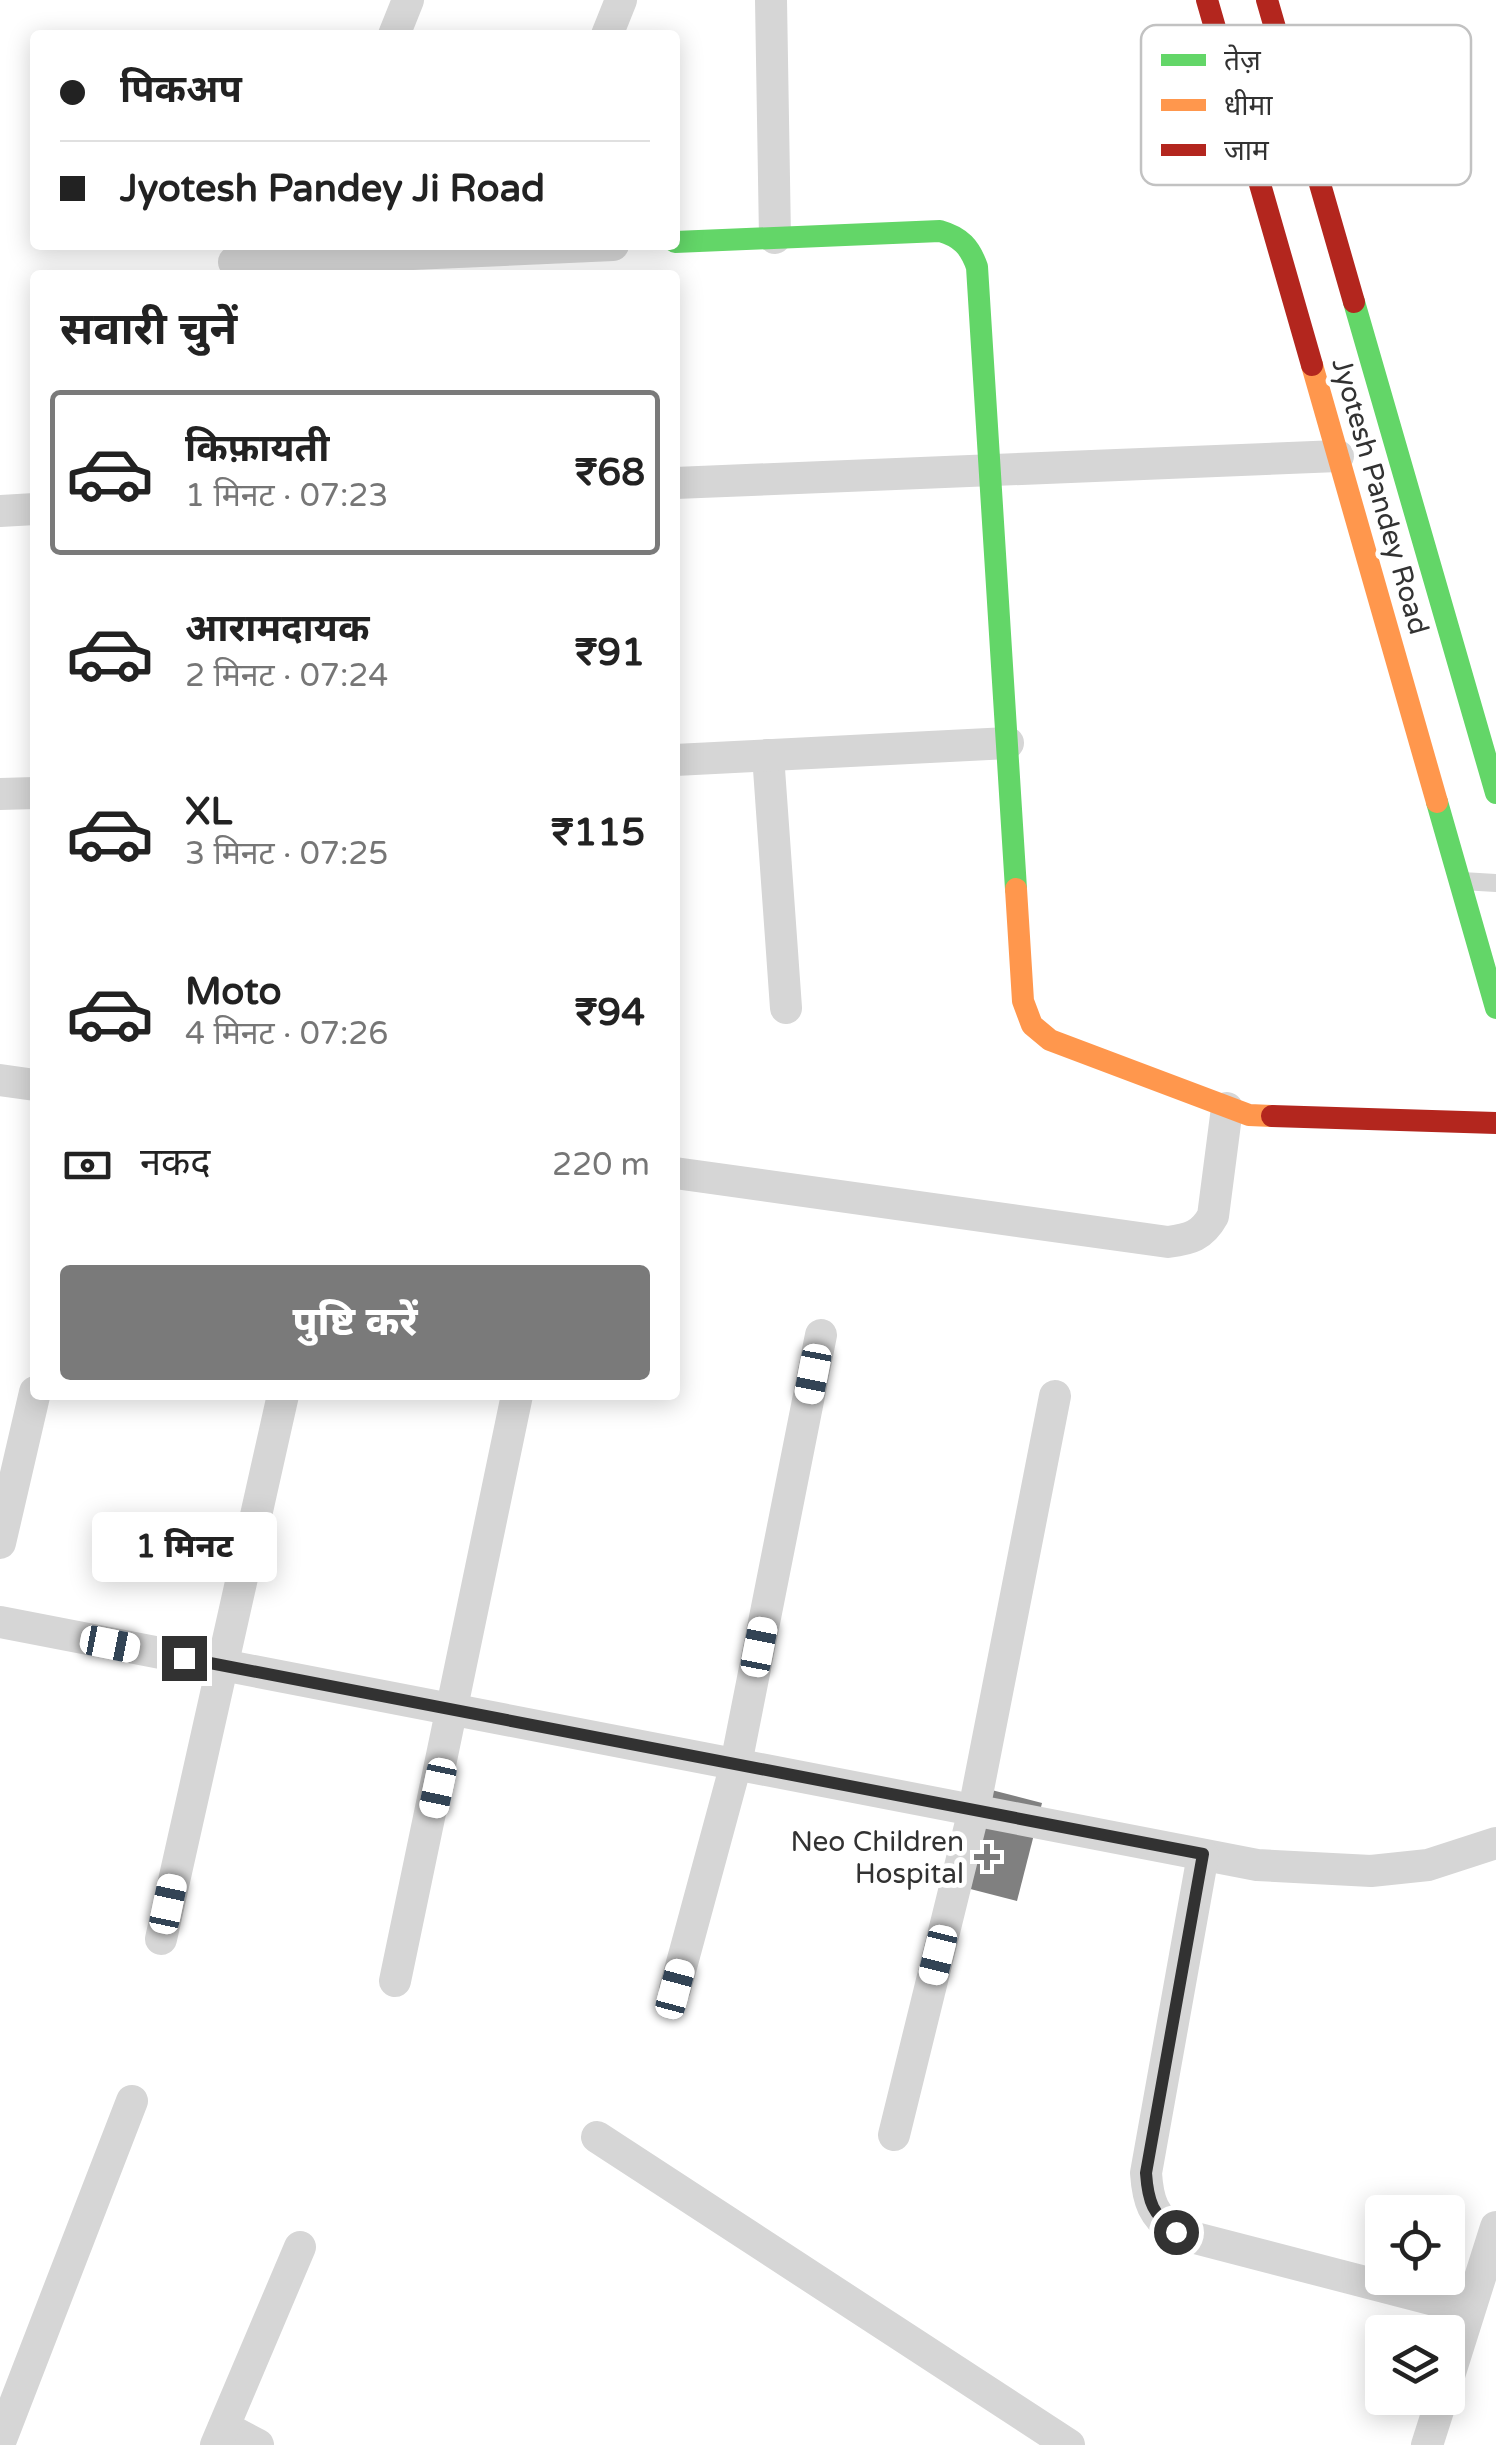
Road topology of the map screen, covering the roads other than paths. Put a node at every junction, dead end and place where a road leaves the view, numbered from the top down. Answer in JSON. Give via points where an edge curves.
{"nodes":[{"id":1,"x":408,"y":0,"type":"edge"},
{"id":2,"x":621,"y":0,"type":"edge"},
{"id":3,"x":771,"y":0,"type":"edge"},
{"id":4,"x":1207,"y":0,"type":"edge"},
{"id":5,"x":1266,"y":0,"type":"edge"},
{"id":6,"x":1214,"y":25,"type":"edge"},
{"id":7,"x":1273,"y":25,"type":"edge"},
{"id":8,"x":396,"y":30,"type":"edge"},
{"id":9,"x":609,"y":30,"type":"edge"},
{"id":10,"x":1260,"y":185,"type":"edge"},
{"id":11,"x":1320,"y":185,"type":"edge"},
{"id":12,"x":775,"y":238,"type":"junction"},
{"id":13,"x":680,"y":242,"type":"edge"},
{"id":14,"x":391,"y":250,"type":"edge"},
{"id":15,"x":304,"y":252,"type":"edge"},
{"id":16,"x":234,"y":262,"type":"dead end"},
{"id":17,"x":1338,"y":456,"type":"junction"},
{"id":18,"x":992,"y":470,"type":"junction"},
{"id":19,"x":680,"y":483,"type":"edge"},
{"id":20,"x":30,"y":509,"type":"edge"},
{"id":21,"x":0,"y":510,"type":"edge"},
{"id":22,"x":1008,"y":743,"type":"junction"},
{"id":23,"x":768,"y":755,"type":"junction"},
{"id":24,"x":680,"y":760,"type":"edge"},
{"id":25,"x":30,"y":792,"type":"edge"},
{"id":26,"x":1496,"y":793,"type":"edge"},
{"id":27,"x":0,"y":794,"type":"edge"},
{"id":28,"x":1460,"y":882,"type":"junction"},
{"id":29,"x":1496,"y":884,"type":"edge"},
{"id":30,"x":786,"y":1008,"type":"dead end"},
{"id":31,"x":1496,"y":1008,"type":"edge"},
{"id":32,"x":0,"y":1080,"type":"edge"},
{"id":33,"x":30,"y":1083,"type":"edge"},
{"id":34,"x":1227,"y":1108,"type":"junction"},
{"id":35,"x":1496,"y":1123,"type":"edge"},
{"id":36,"x":680,"y":1174,"type":"edge"},
{"id":37,"x":821,"y":1335,"type":"dead end"},
{"id":38,"x":1055,"y":1396,"type":"dead end"},
{"id":39,"x":33,"y":1400,"type":"edge"},
{"id":40,"x":282,"y":1400,"type":"edge"},
{"id":41,"x":516,"y":1400,"type":"edge"},
{"id":42,"x":0,"y":1544,"type":"edge"},
{"id":43,"x":0,"y":1622,"type":"edge"},
{"id":44,"x":221,"y":1665,"type":"junction"},
{"id":45,"x":455,"y":1710,"type":"junction"},
{"id":46,"x":736,"y":1764,"type":"junction"},
{"id":47,"x":974,"y":1810,"type":"junction"},
{"id":48,"x":1496,"y":1844,"type":"edge"},
{"id":49,"x":1203,"y":1854,"type":"junction"},
{"id":50,"x":161,"y":1938,"type":"dead end"},
{"id":51,"x":395,"y":1981,"type":"dead end"},
{"id":52,"x":675,"y":1989,"type":"dead end"},
{"id":53,"x":132,"y":2101,"type":"dead end"},
{"id":54,"x":894,"y":2135,"type":"dead end"},
{"id":55,"x":597,"y":2138,"type":"dead end"},
{"id":56,"x":1496,"y":2226,"type":"edge"},
{"id":57,"x":300,"y":2248,"type":"dead end"},
{"id":58,"x":1470,"y":2310,"type":"junction"},
{"id":59,"x":1465,"y":2326,"type":"edge"},
{"id":60,"x":1437,"y":2415,"type":"edge"},
{"id":61,"x":220,"y":2436,"type":"edge"},
{"id":62,"x":0,"y":2442,"type":"edge"},
{"id":63,"x":258,"y":2445,"type":"edge"},
{"id":64,"x":1069,"y":2445,"type":"edge"},
{"id":65,"x":1427,"y":2445,"type":"edge"}],
"edges":[{"from":1,"to":8,"type":"street"},
{"from":2,"to":9,"type":"street"},
{"from":3,"to":12,"type":"street"},
{"from":4,"to":6,"type":"street","name":"Jyotesh Pandey Road"},
{"from":5,"to":7,"type":"street","name":"Jyotesh Pandey Road"},
{"from":10,"to":17,"type":"street","name":"Jyotesh Pandey Road"},
{"from":11,"to":26,"type":"street","name":"Jyotesh Pandey Road"},
{"from":12,"to":13,"type":"street"},
{"from":12,"to":18,"type":"street","via":[[940,231],[960,236],[977,267]]},
{"from":14,"to":15,"type":"street"},
{"from":15,"to":16,"type":"street"},
{"from":17,"to":18,"type":"street"},
{"from":17,"to":28,"type":"street","name":"Jyotesh Pandey Road"},
{"from":18,"to":19,"type":"street"},
{"from":18,"to":22,"type":"street"},
{"from":20,"to":21,"type":"street"},
{"from":22,"to":23,"type":"street"},
{"from":22,"to":34,"type":"street","via":[[1023,1000],[1032,1024],[1080,1054]]},
{"from":23,"to":24,"type":"street"},
{"from":23,"to":30,"type":"street"},
{"from":25,"to":27,"type":"street"},
{"from":28,"to":29,"type":"lane"},
{"from":28,"to":31,"type":"street","name":"Jyotesh Pandey Road"},
{"from":32,"to":33,"type":"street"},
{"from":34,"to":35,"type":"street","via":[[1275,1119]]},
{"from":34,"to":36,"type":"street","via":[[1212,1216],[1190,1239],[1168,1242]]},
{"from":37,"to":46,"type":"street"},
{"from":38,"to":47,"type":"street"},
{"from":39,"to":42,"type":"street"},
{"from":40,"to":44,"type":"street"},
{"from":41,"to":45,"type":"street"},
{"from":43,"to":44,"type":"street"},
{"from":44,"to":45,"type":"street"},
{"from":44,"to":50,"type":"street"},
{"from":45,"to":46,"type":"street"},
{"from":45,"to":51,"type":"street"},
{"from":46,"to":47,"type":"street"},
{"from":46,"to":52,"type":"street"},
{"from":47,"to":49,"type":"street"},
{"from":47,"to":54,"type":"street"},
{"from":48,"to":49,"type":"street","via":[[1428,1865],[1371,1871],[1257,1865]]},
{"from":49,"to":58,"type":"street","via":[[1146,2173],[1148,2200],[1158,2218],[1176,2232]]},
{"from":53,"to":62,"type":"street"},
{"from":55,"to":64,"type":"street"},
{"from":56,"to":58,"type":"street"},
{"from":57,"to":61,"type":"street"},
{"from":58,"to":59,"type":"street"},
{"from":60,"to":65,"type":"street"},
{"from":61,"to":63,"type":"street"}]}
